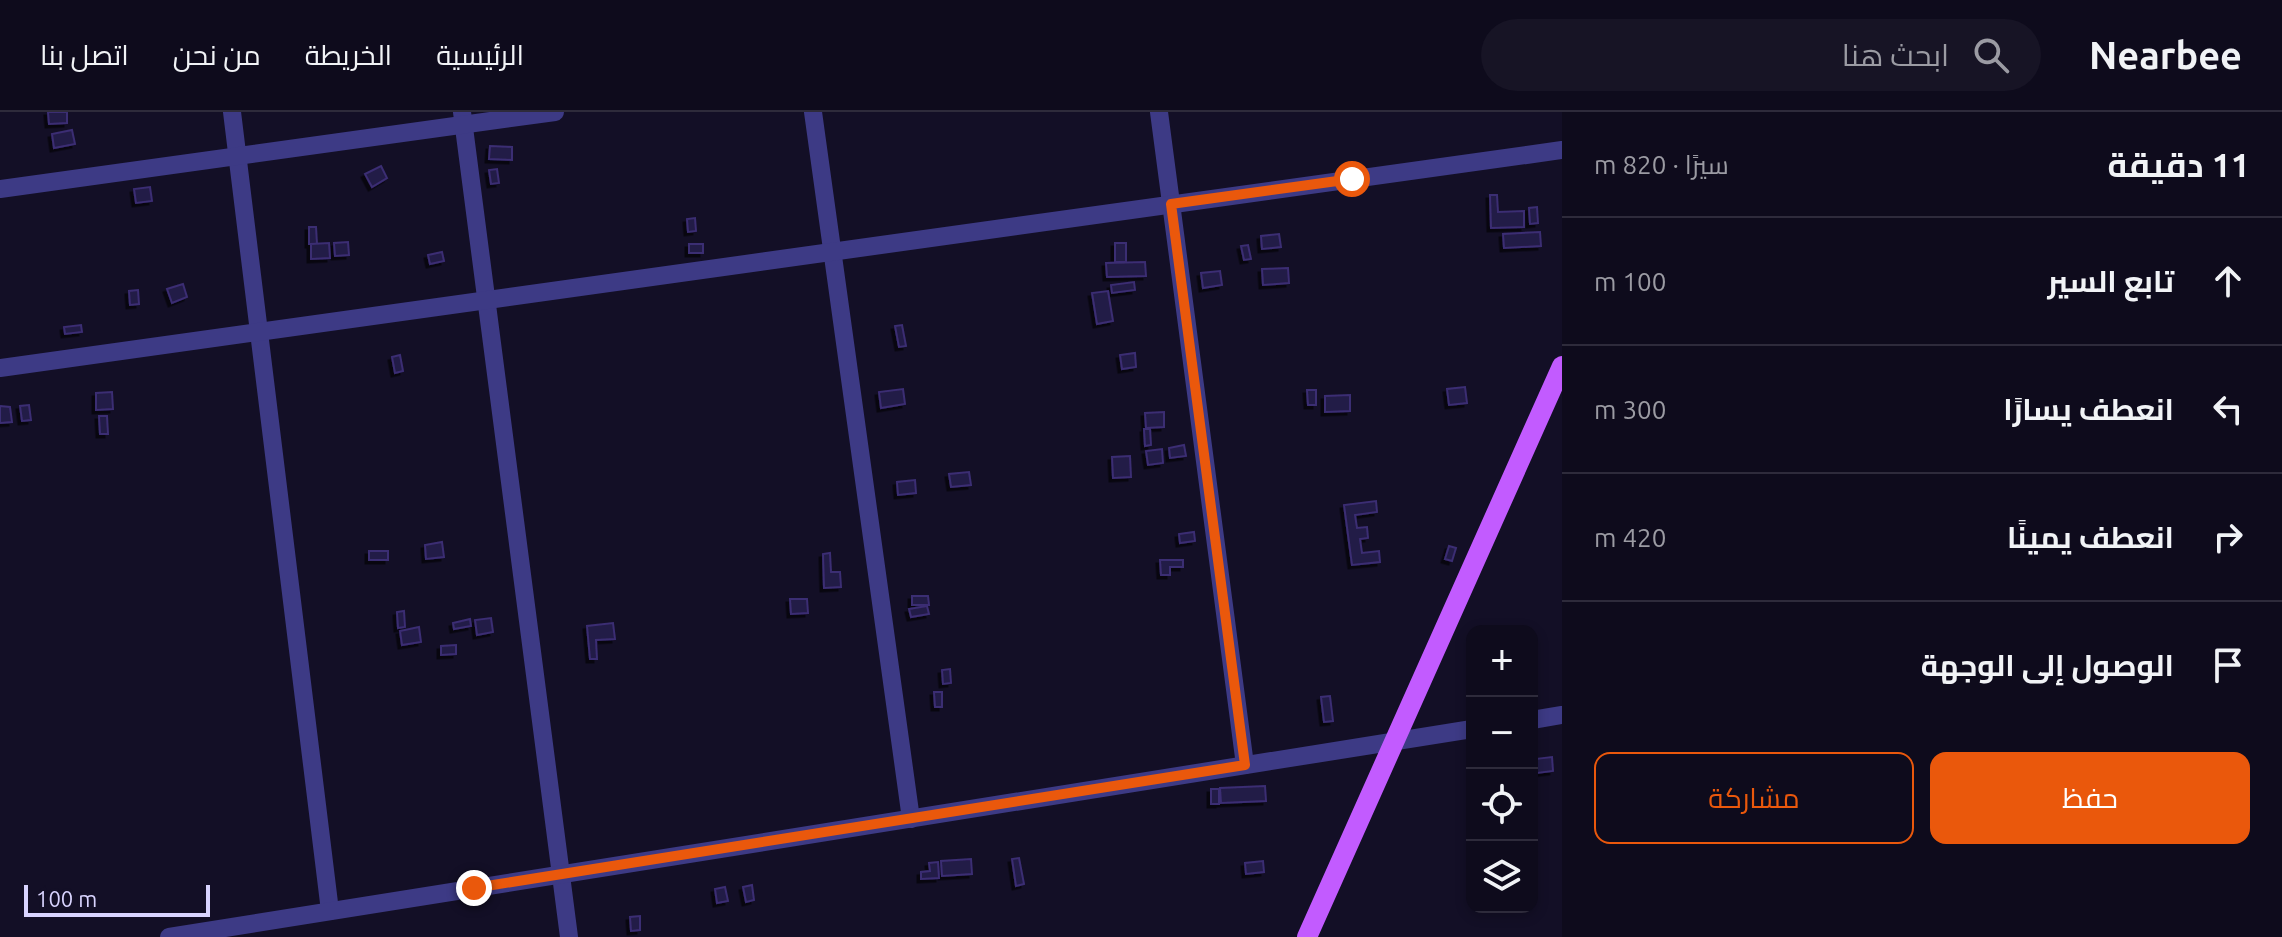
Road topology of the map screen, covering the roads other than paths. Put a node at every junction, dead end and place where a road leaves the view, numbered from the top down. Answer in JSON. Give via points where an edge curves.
{"nodes":[{"id":1,"x":232,"y":112,"type":"edge"},
{"id":2,"x":555,"y":112,"type":"edge"},
{"id":3,"x":813,"y":112,"type":"edge"},
{"id":4,"x":1159,"y":112,"type":"edge"},
{"id":5,"x":463,"y":118,"type":"edge"},
{"id":6,"x":1562,"y":150,"type":"edge"},
{"id":7,"x":238,"y":156,"type":"junction"},
{"id":8,"x":0,"y":189,"type":"edge"},
{"id":9,"x":1171,"y":204,"type":"junction"},
{"id":10,"x":833,"y":252,"type":"junction"},
{"id":11,"x":486,"y":300,"type":"junction"},
{"id":12,"x":259,"y":332,"type":"junction"},
{"id":13,"x":1562,"y":366,"type":"edge"},
{"id":14,"x":0,"y":368,"type":"edge"},
{"id":15,"x":1562,"y":715,"type":"edge"},
{"id":16,"x":1538,"y":719,"type":"edge"},
{"id":17,"x":1466,"y":730,"type":"edge"},
{"id":18,"x":1394,"y":742,"type":"junction"},
{"id":19,"x":1245,"y":765,"type":"junction"},
{"id":20,"x":911,"y":819,"type":"junction"},
{"id":21,"x":561,"y":875,"type":"junction"},
{"id":22,"x":330,"y":911,"type":"junction"},
{"id":23,"x":169,"y":937,"type":"edge"},
{"id":24,"x":569,"y":937,"type":"edge"},
{"id":25,"x":1307,"y":937,"type":"edge"}],
"edges":[{"from":1,"to":7,"type":"street"},
{"from":2,"to":5,"type":"street"},
{"from":3,"to":10,"type":"street"},
{"from":4,"to":9,"type":"street"},
{"from":5,"to":7,"type":"street"},
{"from":5,"to":11,"type":"street"},
{"from":6,"to":9,"type":"street"},
{"from":7,"to":8,"type":"street"},
{"from":7,"to":12,"type":"street"},
{"from":9,"to":10,"type":"street"},
{"from":9,"to":19,"type":"street"},
{"from":10,"to":11,"type":"street"},
{"from":10,"to":20,"type":"street"},
{"from":11,"to":12,"type":"street"},
{"from":11,"to":21,"type":"street"},
{"from":12,"to":14,"type":"street"},
{"from":12,"to":22,"type":"street"},
{"from":13,"to":18,"type":"main road"},
{"from":15,"to":16,"type":"street"},
{"from":17,"to":18,"type":"street"},
{"from":18,"to":19,"type":"street"},
{"from":18,"to":25,"type":"main road"},
{"from":19,"to":20,"type":"street"},
{"from":20,"to":21,"type":"street"},
{"from":21,"to":22,"type":"street"},
{"from":21,"to":24,"type":"street"},
{"from":22,"to":23,"type":"street"}]}
